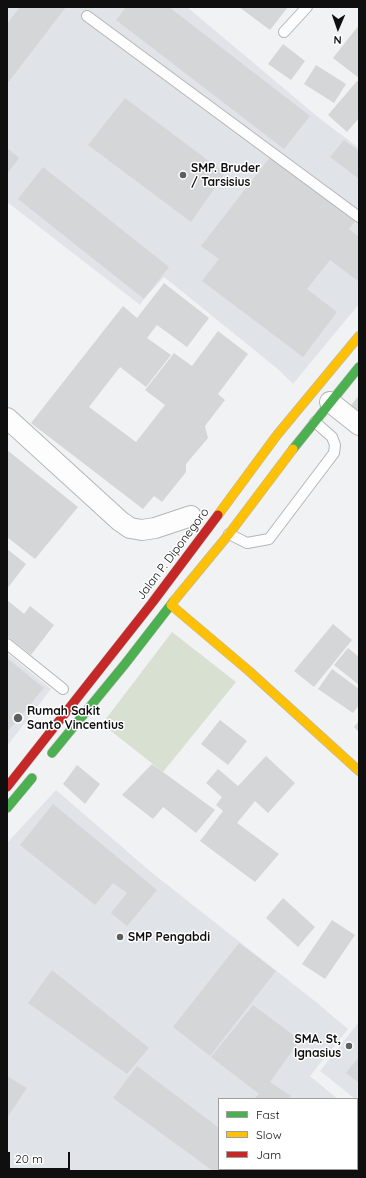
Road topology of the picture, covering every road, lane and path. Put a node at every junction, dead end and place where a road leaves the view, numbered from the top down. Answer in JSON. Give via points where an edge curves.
{"nodes":[{"id":1,"x":307,"y":7,"type":"edge"},
{"id":2,"x":87,"y":16,"type":"dead end"},
{"id":3,"x":284,"y":32,"type":"dead end"},
{"id":4,"x":359,"y":217,"type":"edge"},
{"id":5,"x":359,"y":336,"type":"edge"},
{"id":6,"x":359,"y":367,"type":"edge"},
{"id":7,"x":330,"y":402,"type":"junction"},
{"id":8,"x":7,"y":418,"type":"edge"},
{"id":9,"x":315,"y":422,"type":"junction"},
{"id":10,"x":359,"y":425,"type":"edge"},
{"id":11,"x":286,"y":442,"type":"junction"},
{"id":12,"x":192,"y":516,"type":"dead end"},
{"id":13,"x":229,"y":534,"type":"junction"},
{"id":14,"x":171,"y":604,"type":"junction"},
{"id":15,"x":7,"y":644,"type":"edge"},
{"id":16,"x":63,"y":689,"type":"dead end"},
{"id":17,"x":46,"y":760,"type":"dead end"},
{"id":18,"x":359,"y":771,"type":"edge"},
{"id":19,"x":36,"y":772,"type":"dead end"},
{"id":20,"x":7,"y":787,"type":"edge"},
{"id":21,"x":7,"y":808,"type":"edge"}],
"edges":[{"from":1,"to":3,"type":"lane"},
{"from":2,"to":4,"type":"lane"},
{"from":5,"to":11,"type":"main road","name":"Jalan P. Diponegoro","via":[[315,387]]},
{"from":6,"to":7,"type":"main road","name":"Jalan P. Diponegoro"},
{"from":7,"to":9,"type":"main road","name":"Jalan P. Diponegoro"},
{"from":7,"to":10,"type":"street"},
{"from":8,"to":12,"type":"street","via":[[130,528],[155,528]]},
{"from":9,"to":11,"type":"main road","name":"Jalan P. Diponegoro"},
{"from":9,"to":13,"type":"lane","via":[[332,437],[334,453],[269,539],[247,543]]},
{"from":11,"to":13,"type":"main road","name":"Jalan P. Diponegoro"},
{"from":11,"to":20,"type":"main road","name":"Jalan P. Diponegoro","via":[[152,603]]},
{"from":13,"to":14,"type":"main road","name":"Jalan P. Diponegoro"},
{"from":14,"to":17,"type":"main road","name":"Jalan P. Diponegoro"},
{"from":14,"to":18,"type":"main road"},
{"from":15,"to":16,"type":"lane"},
{"from":19,"to":21,"type":"main road"}]}
